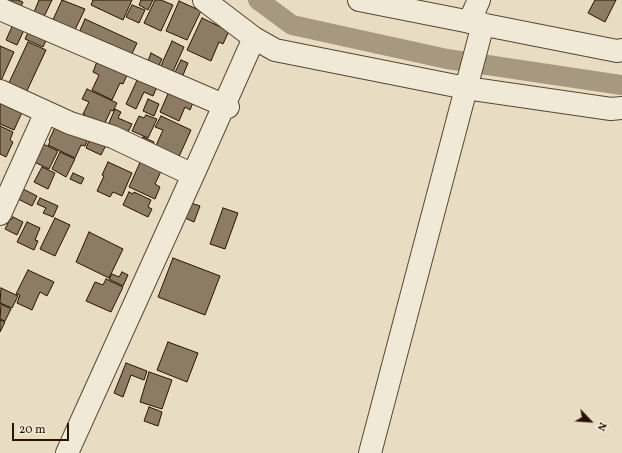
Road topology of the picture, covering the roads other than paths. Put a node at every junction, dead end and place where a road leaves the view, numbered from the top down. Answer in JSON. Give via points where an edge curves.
{"nodes":[{"id":1,"x":204,"y":0,"type":"edge"},
{"id":2,"x":359,"y":0,"type":"edge"},
{"id":3,"x":479,"y":0,"type":"edge"},
{"id":4,"x":0,"y":9,"type":"edge"},
{"id":5,"x":476,"y":23,"type":"junction"},
{"id":6,"x":254,"y":38,"type":"junction"},
{"id":7,"x":622,"y":50,"type":"edge"},
{"id":8,"x":466,"y":88,"type":"junction"},
{"id":9,"x":0,"y":91,"type":"edge"},
{"id":10,"x":226,"y":106,"type":"junction"},
{"id":11,"x":622,"y":108,"type":"edge"},
{"id":12,"x":46,"y":112,"type":"junction"},
{"id":13,"x":193,"y":175,"type":"junction"},
{"id":14,"x":0,"y":214,"type":"edge"},
{"id":15,"x":67,"y":453,"type":"edge"},
{"id":16,"x":370,"y":453,"type":"edge"}],
"edges":[{"from":1,"to":6,"type":"street"},
{"from":2,"to":5,"type":"street"},
{"from":3,"to":5,"type":"street"},
{"from":4,"to":10,"type":"street"},
{"from":5,"to":7,"type":"street"},
{"from":5,"to":8,"type":"street"},
{"from":6,"to":8,"type":"street","via":[[275,50]]},
{"from":6,"to":10,"type":"street"},
{"from":8,"to":11,"type":"street","via":[[611,109]]},
{"from":8,"to":16,"type":"street"},
{"from":9,"to":12,"type":"street"},
{"from":10,"to":13,"type":"street"},
{"from":12,"to":13,"type":"street","via":[[113,137]]},
{"from":12,"to":14,"type":"street"},
{"from":13,"to":15,"type":"street"}]}
